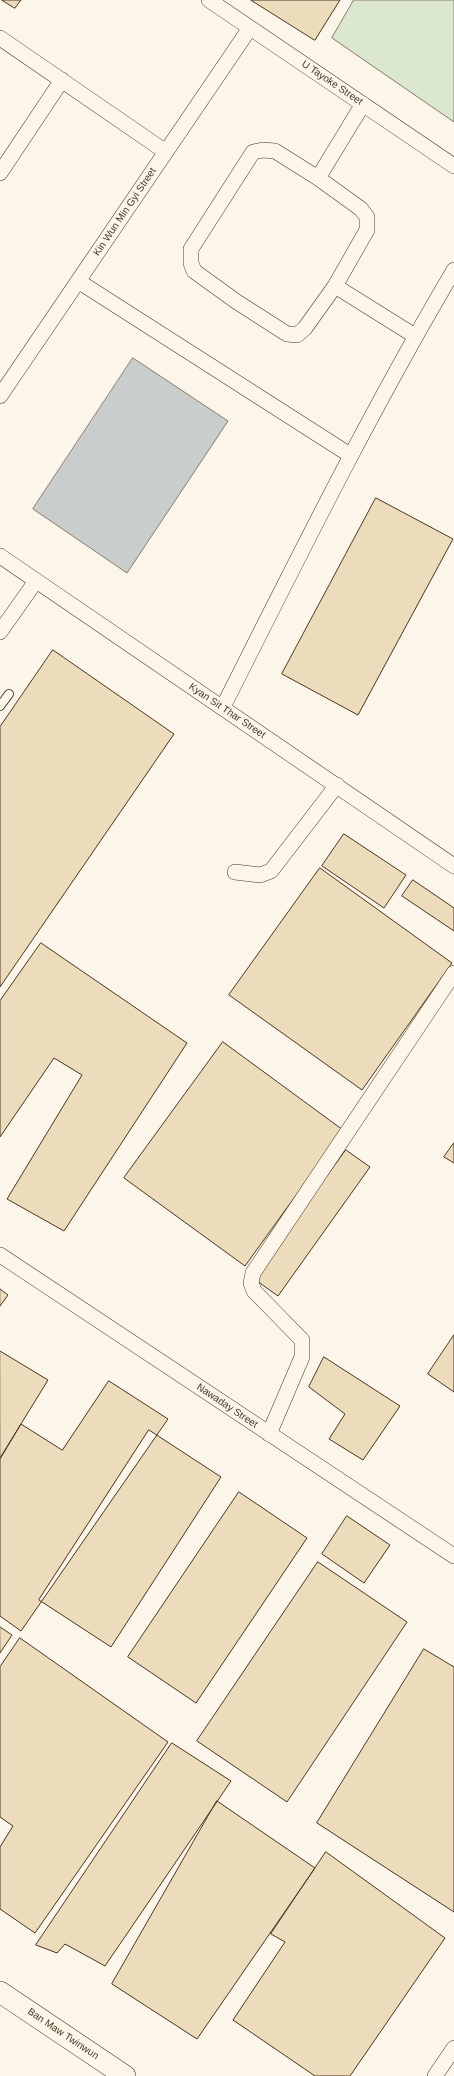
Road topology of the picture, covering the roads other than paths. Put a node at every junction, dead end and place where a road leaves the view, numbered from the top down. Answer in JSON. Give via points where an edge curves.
{"nodes":[{"id":1,"x":209,"y":0,"type":"edge"},
{"id":2,"x":250,"y":28,"type":"junction"},
{"id":3,"x":0,"y":38,"type":"edge"},
{"id":4,"x":62,"y":80,"type":"junction"},
{"id":5,"x":363,"y":104,"type":"junction"},
{"id":6,"x":166,"y":152,"type":"junction"},
{"id":7,"x":454,"y":166,"type":"edge"},
{"id":8,"x":0,"y":173,"type":"edge"},
{"id":9,"x":318,"y":178,"type":"junction"},
{"id":10,"x":454,"y":270,"type":"edge"},
{"id":11,"x":78,"y":281,"type":"junction"},
{"id":12,"x":335,"y":286,"type":"junction"},
{"id":13,"x":415,"y":336,"type":"junction"},
{"id":14,"x":0,"y":396,"type":"edge"},
{"id":15,"x":350,"y":455,"type":"junction"},
{"id":16,"x":0,"y":556,"type":"edge"},
{"id":17,"x":36,"y":581,"type":"junction"},
{"id":18,"x":0,"y":632,"type":"edge"},
{"id":19,"x":9,"y":694,"type":"dead end"},
{"id":20,"x":0,"y":706,"type":"edge"},
{"id":21,"x":223,"y":707,"type":"junction"},
{"id":22,"x":337,"y":786,"type":"junction"},
{"id":23,"x":454,"y":866,"type":"edge"},
{"id":24,"x":235,"y":872,"type":"dead end"},
{"id":25,"x":454,"y":973,"type":"edge"},
{"id":26,"x":0,"y":1255,"type":"edge"},
{"id":27,"x":269,"y":1434,"type":"junction"},
{"id":28,"x":454,"y":1556,"type":"edge"},
{"id":29,"x":0,"y":1992,"type":"edge"},
{"id":30,"x":454,"y":2048,"type":"edge"},
{"id":31,"x":125,"y":2076,"type":"edge"},
{"id":32,"x":435,"y":2076,"type":"edge"}],
"edges":[{"from":1,"to":2,"type":"street","name":"U Tayoke Street"},
{"from":2,"to":5,"type":"street","name":"U Tayoke Street"},
{"from":2,"to":6,"type":"street","name":"Kin Wun Min Gyi Street"},
{"from":3,"to":4,"type":"street"},
{"from":4,"to":6,"type":"street"},
{"from":4,"to":8,"type":"street"},
{"from":5,"to":7,"type":"street","name":"U Tayoke Street"},
{"from":5,"to":9,"type":"street"},
{"from":6,"to":11,"type":"street","name":"Kin Wun Min Gyi Street"},
{"from":9,"to":12,"type":"street","via":[[361,209],[366,217],[367,230]]},
{"from":9,"to":12,"type":"street","via":[[275,151],[253,152],[191,249],[191,263],[194,271],[202,277],[288,334],[297,335],[305,328]]},
{"from":10,"to":13,"type":"street"},
{"from":11,"to":14,"type":"street","name":"Kin Wun Min Gyi Street"},
{"from":11,"to":15,"type":"street"},
{"from":12,"to":13,"type":"street"},
{"from":13,"to":15,"type":"street"},
{"from":15,"to":21,"type":"street"},
{"from":16,"to":17,"type":"street","name":"Kyan Sit Thar Street"},
{"from":17,"to":18,"type":"street"},
{"from":17,"to":21,"type":"street","name":"Kyan Sit Thar Street"},
{"from":19,"to":20,"type":"lane"},
{"from":21,"to":22,"type":"street","name":"Kyan Sit Thar Street"},
{"from":22,"to":23,"type":"street","name":"Kyan Sit Thar Street"},
{"from":22,"to":24,"type":"street","via":[[271,871],[260,875]]},
{"from":25,"to":27,"type":"street","via":[[253,1273],[251,1283],[254,1291],[302,1340],[302,1357]]},
{"from":26,"to":27,"type":"street","name":"Nawaday Street"},
{"from":27,"to":28,"type":"street","name":"Nawaday Street"},
{"from":29,"to":31,"type":"street","name":"Ban Maw Twinwun"},
{"from":30,"to":32,"type":"street"}]}
